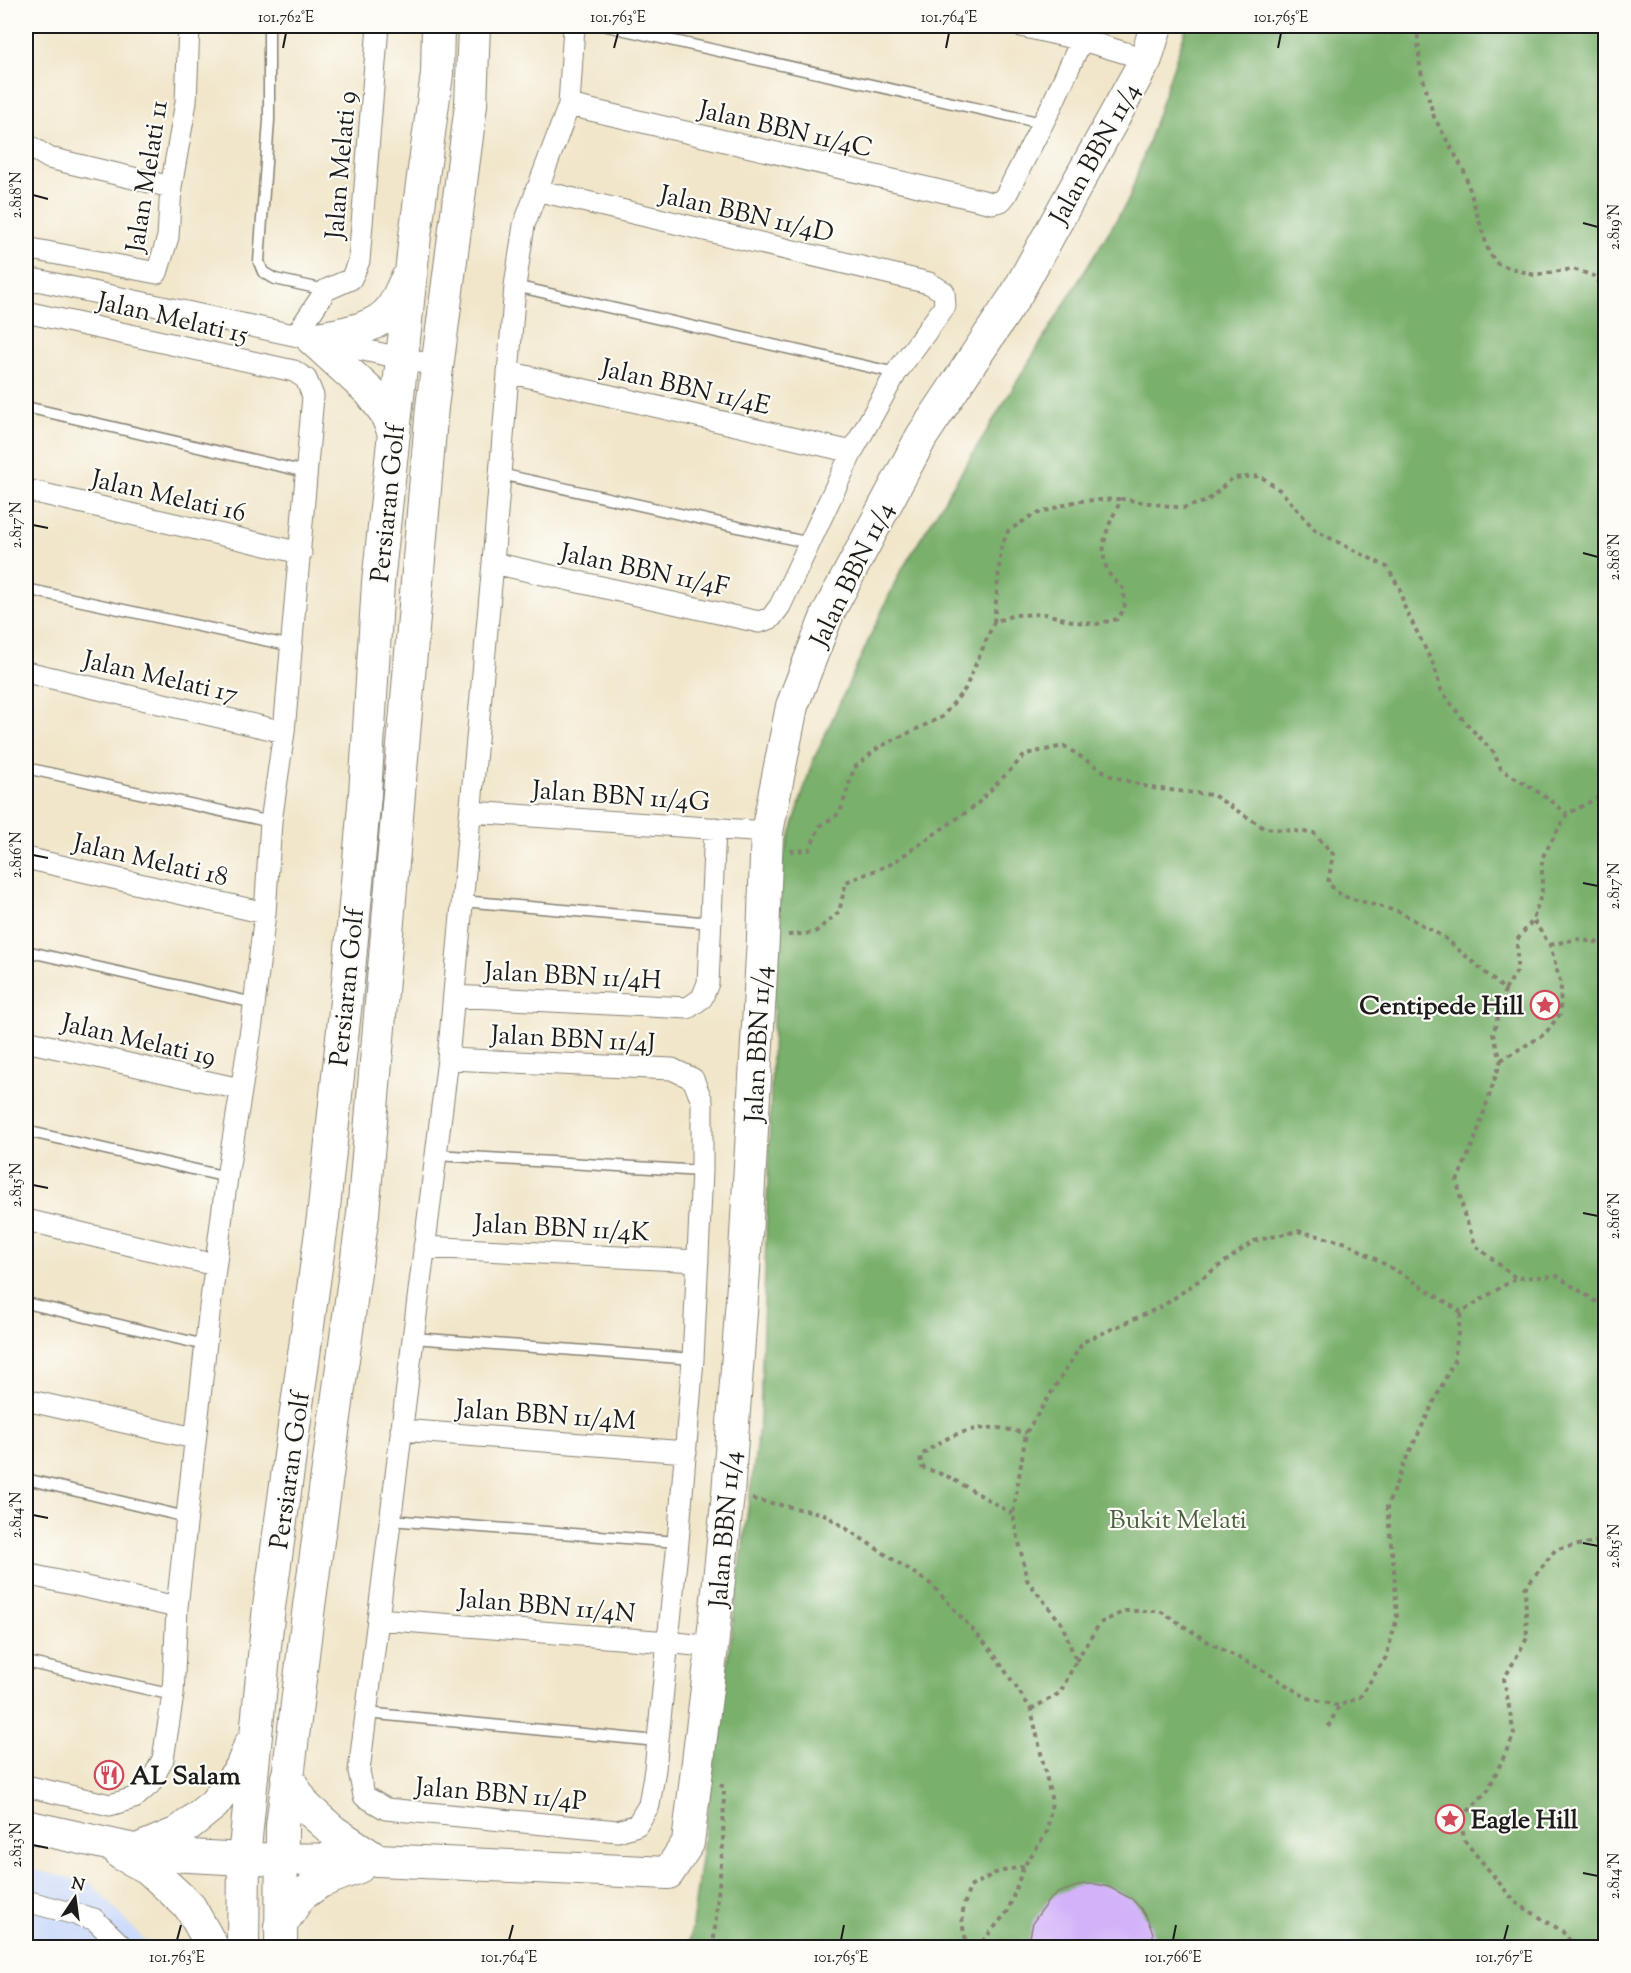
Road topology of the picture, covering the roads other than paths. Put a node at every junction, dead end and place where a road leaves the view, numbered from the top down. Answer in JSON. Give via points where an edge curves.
{"nodes":[{"id":1,"x":189,"y":26,"type":"edge"},
{"id":2,"x":269,"y":26,"type":"edge"},
{"id":3,"x":378,"y":26,"type":"edge"},
{"id":4,"x":438,"y":26,"type":"edge"},
{"id":5,"x":474,"y":26,"type":"edge"},
{"id":6,"x":574,"y":26,"type":"edge"},
{"id":7,"x":607,"y":26,"type":"edge"},
{"id":8,"x":1021,"y":26,"type":"edge"},
{"id":9,"x":1156,"y":26,"type":"edge"},
{"id":10,"x":1085,"y":33,"type":"edge"},
{"id":11,"x":1146,"y":59,"type":"junction"},
{"id":12,"x":568,"y":105,"type":"junction"},
{"id":13,"x":1042,"y":123,"type":"junction"},
{"id":14,"x":26,"y":144,"type":"edge"},
{"id":15,"x":171,"y":187,"type":"junction"},
{"id":16,"x":536,"y":190,"type":"junction"},
{"id":17,"x":26,"y":248,"type":"edge"},
{"id":18,"x":412,"y":267,"type":"junction"},
{"id":19,"x":26,"y":284,"type":"edge"},
{"id":20,"x":515,"y":286,"type":"junction"},
{"id":21,"x":326,"y":290,"type":"junction"},
{"id":22,"x":174,"y":310,"type":"junction"},
{"id":23,"x":26,"y":312,"type":"edge"},
{"id":24,"x":304,"y":337,"type":"junction"},
{"id":25,"x":166,"y":343,"type":"junction"},
{"id":26,"x":402,"y":358,"type":"junction"},
{"id":27,"x":438,"y":366,"type":"junction"},
{"id":28,"x":508,"y":372,"type":"junction"},
{"id":29,"x":896,"y":373,"type":"junction"},
{"id":30,"x":26,"y":407,"type":"edge"},
{"id":31,"x":394,"y":433,"type":"junction"},
{"id":32,"x":852,"y":452,"type":"junction"},
{"id":33,"x":306,"y":472,"type":"junction"},
{"id":34,"x":500,"y":474,"type":"junction"},
{"id":35,"x":26,"y":490,"type":"edge"},
{"id":36,"x":810,"y":543,"type":"junction"},
{"id":37,"x":301,"y":553,"type":"junction"},
{"id":38,"x":493,"y":563,"type":"junction"},
{"id":39,"x":26,"y":590,"type":"edge"},
{"id":40,"x":292,"y":646,"type":"junction"},
{"id":41,"x":26,"y":672,"type":"edge"},
{"id":42,"x":284,"y":732,"type":"junction"},
{"id":43,"x":26,"y":768,"type":"edge"},
{"id":44,"x":471,"y":812,"type":"junction"},
{"id":45,"x":271,"y":822,"type":"junction"},
{"id":46,"x":715,"y":828,"type":"junction"},
{"id":47,"x":766,"y":842,"type":"junction"},
{"id":48,"x":26,"y":858,"type":"edge"},
{"id":49,"x":462,"y":901,"type":"junction"},
{"id":50,"x":265,"y":913,"type":"junction"},
{"id":51,"x":712,"y":922,"type":"junction"},
{"id":52,"x":26,"y":951,"type":"edge"},
{"id":53,"x":454,"y":996,"type":"junction"},
{"id":54,"x":254,"y":1003,"type":"junction"},
{"id":55,"x":26,"y":1041,"type":"edge"},
{"id":56,"x":448,"y":1059,"type":"junction"},
{"id":57,"x":240,"y":1089,"type":"junction"},
{"id":58,"x":26,"y":1131,"type":"edge"},
{"id":59,"x":436,"y":1155,"type":"junction"},
{"id":60,"x":702,"y":1171,"type":"junction"},
{"id":61,"x":227,"y":1177,"type":"junction"},
{"id":62,"x":26,"y":1220,"type":"edge"},
{"id":63,"x":424,"y":1247,"type":"junction"},
{"id":64,"x":698,"y":1261,"type":"junction"},
{"id":65,"x":215,"y":1264,"type":"junction"},
{"id":66,"x":26,"y":1303,"type":"edge"},
{"id":67,"x":413,"y":1338,"type":"junction"},
{"id":68,"x":205,"y":1345,"type":"junction"},
{"id":69,"x":693,"y":1359,"type":"junction"},
{"id":70,"x":26,"y":1400,"type":"edge"},
{"id":71,"x":401,"y":1430,"type":"junction"},
{"id":72,"x":194,"y":1438,"type":"junction"},
{"id":73,"x":686,"y":1452,"type":"junction"},
{"id":74,"x":26,"y":1479,"type":"edge"},
{"id":75,"x":186,"y":1517,"type":"junction"},
{"id":76,"x":390,"y":1520,"type":"junction"},
{"id":77,"x":678,"y":1542,"type":"junction"},
{"id":78,"x":26,"y":1574,"type":"edge"},
{"id":79,"x":177,"y":1607,"type":"junction"},
{"id":80,"x":378,"y":1619,"type":"junction"},
{"id":81,"x":668,"y":1642,"type":"junction"},
{"id":82,"x":712,"y":1647,"type":"junction"},
{"id":83,"x":26,"y":1662,"type":"edge"},
{"id":84,"x":173,"y":1695,"type":"junction"},
{"id":85,"x":366,"y":1713,"type":"junction"},
{"id":86,"x":257,"y":1725,"type":"junction"},
{"id":87,"x":657,"y":1741,"type":"junction"},
{"id":88,"x":287,"y":1777,"type":"junction"},
{"id":89,"x":26,"y":1785,"type":"edge"},
{"id":90,"x":26,"y":1826,"type":"edge"},
{"id":91,"x":96,"y":1841,"type":"junction"},
{"id":92,"x":136,"y":1850,"type":"junction"},
{"id":93,"x":244,"y":1859,"type":"junction"},
{"id":94,"x":281,"y":1861,"type":"junction"},
{"id":95,"x":384,"y":1861,"type":"junction"},
{"id":96,"x":26,"y":1901,"type":"edge"},
{"id":97,"x":280,"y":1937,"type":"edge"},
{"id":98,"x":124,"y":1947,"type":"edge"},
{"id":99,"x":213,"y":1947,"type":"edge"},
{"id":100,"x":243,"y":1947,"type":"edge"}],
"edges":[{"from":1,"to":15,"type":"street","name":"Jalan Melati 11","via":[[186,102]]},
{"from":2,"to":21,"type":"lane","via":[[259,262],[263,272],[275,279]]},
{"from":3,"to":21,"type":"street","name":"Jalan Melati 9","via":[[359,261],[351,279]]},
{"from":4,"to":18,"type":"street","name":"Persiaran Golf","via":[[437,74]]},
{"from":5,"to":27,"type":"street","name":"Persiaran Golf","via":[[471,105]]},
{"from":6,"to":12,"type":"street"},
{"from":7,"to":13,"type":"lane"},
{"from":8,"to":10,"type":"street"},
{"from":9,"to":11,"type":"street","name":"Jalan BBN 11/4"},
{"from":10,"to":11,"type":"street"},
{"from":10,"to":13,"type":"street"},
{"from":11,"to":47,"type":"street","name":"Jalan BBN 11/4","via":[[1016,295],[922,436],[828,613],[792,706]]},
{"from":12,"to":13,"type":"street","name":"Jalan BBN 11/4C","via":[[992,203],[1006,195]]},
{"from":12,"to":16,"type":"street"},
{"from":14,"to":15,"type":"street","via":[[49,158]]},
{"from":15,"to":17,"type":"street","name":"Jalan Melati 11","via":[[168,237],[157,273]]},
{"from":16,"to":20,"type":"street","via":[[524,225]]},
{"from":16,"to":29,"type":"street","name":"Jalan BBN 11/4D","via":[[929,284],[944,292],[945,306]]},
{"from":18,"to":24,"type":"street","via":[[390,310],[370,326]]},
{"from":18,"to":26,"type":"street","name":"Persiaran Golf"},
{"from":19,"to":22,"type":"street","via":[[37,280]]},
{"from":20,"to":28,"type":"street"},
{"from":20,"to":29,"type":"lane"},
{"from":21,"to":24,"type":"street"},
{"from":22,"to":24,"type":"street"},
{"from":22,"to":25,"type":"street"},
{"from":23,"to":25,"type":"street","name":"Jalan Melati 15"},
{"from":24,"to":26,"type":"street"},
{"from":24,"to":31,"type":"street","via":[[370,392]]},
{"from":25,"to":33,"type":"street","name":"Jalan Melati 15","via":[[294,371],[306,379],[313,396]]},
{"from":26,"to":27,"type":"street"},
{"from":26,"to":31,"type":"street","name":"Persiaran Golf"},
{"from":27,"to":88,"type":"street","name":"Persiaran Golf","via":[[363,1214]]},
{"from":28,"to":32,"type":"street","name":"Jalan BBN 11/4E"},
{"from":28,"to":34,"type":"street"},
{"from":29,"to":32,"type":"street"},
{"from":30,"to":33,"type":"lane"},
{"from":31,"to":86,"type":"street","name":"Persiaran Golf","via":[[327,1182],[269,1607]]},
{"from":32,"to":36,"type":"street"},
{"from":33,"to":37,"type":"street"},
{"from":34,"to":36,"type":"lane"},
{"from":34,"to":38,"type":"street"},
{"from":35,"to":37,"type":"street","name":"Jalan Melati 16"},
{"from":36,"to":38,"type":"street","name":"Jalan BBN 11/4F","via":[[780,606],[771,618],[759,622]]},
{"from":37,"to":40,"type":"street"},
{"from":38,"to":44,"type":"street"},
{"from":39,"to":40,"type":"lane"},
{"from":40,"to":42,"type":"street"},
{"from":41,"to":42,"type":"street","name":"Jalan Melati 17"},
{"from":42,"to":45,"type":"street"},
{"from":43,"to":45,"type":"lane"},
{"from":44,"to":46,"type":"street","name":"Jalan BBN 11/4G"},
{"from":44,"to":49,"type":"street"},
{"from":45,"to":50,"type":"street"},
{"from":46,"to":47,"type":"street","name":"Jalan BBN 11/4G"},
{"from":46,"to":51,"type":"street"},
{"from":47,"to":82,"type":"street","name":"Jalan BBN 11/4","via":[[744,1282]]},
{"from":48,"to":50,"type":"street","name":"Jalan Melati 18"},
{"from":49,"to":51,"type":"lane"},
{"from":49,"to":53,"type":"street"},
{"from":50,"to":54,"type":"street"},
{"from":51,"to":53,"type":"street","name":"Jalan BBN 11/4H","via":[[708,982],[702,998],[688,1008]]},
{"from":52,"to":54,"type":"lane"},
{"from":53,"to":56,"type":"street"},
{"from":54,"to":57,"type":"street"},
{"from":55,"to":57,"type":"street","name":"Jalan Melati 19"},
{"from":56,"to":59,"type":"street"},
{"from":56,"to":60,"type":"street","name":"Jalan BBN 11/4J","via":[[672,1070],[693,1079],[702,1101]]},
{"from":57,"to":61,"type":"street"},
{"from":58,"to":61,"type":"lane"},
{"from":59,"to":60,"type":"lane"},
{"from":59,"to":63,"type":"street"},
{"from":60,"to":64,"type":"street"},
{"from":61,"to":65,"type":"street"},
{"from":62,"to":65,"type":"street"},
{"from":63,"to":64,"type":"street","name":"Jalan BBN 11/4K"},
{"from":63,"to":67,"type":"street"},
{"from":64,"to":69,"type":"street"},
{"from":65,"to":68,"type":"street"},
{"from":66,"to":68,"type":"lane"},
{"from":67,"to":69,"type":"lane"},
{"from":67,"to":71,"type":"street"},
{"from":68,"to":72,"type":"street"},
{"from":69,"to":73,"type":"street"},
{"from":70,"to":72,"type":"street"},
{"from":71,"to":73,"type":"street","name":"Jalan BBN 11/4M"},
{"from":71,"to":76,"type":"street"},
{"from":72,"to":75,"type":"street"},
{"from":73,"to":77,"type":"street"},
{"from":74,"to":75,"type":"lane"},
{"from":75,"to":79,"type":"street"},
{"from":76,"to":77,"type":"lane"},
{"from":76,"to":80,"type":"street"},
{"from":77,"to":81,"type":"street"},
{"from":78,"to":79,"type":"street"},
{"from":79,"to":84,"type":"street"},
{"from":80,"to":81,"type":"street","name":"Jalan BBN 11/4N"},
{"from":80,"to":85,"type":"street"},
{"from":81,"to":82,"type":"street","name":"Jalan BBN 11/4N"},
{"from":81,"to":87,"type":"street"},
{"from":82,"to":95,"type":"street","name":"Jalan BBN 11/4","via":[[688,1843],[668,1873]]},
{"from":83,"to":84,"type":"lane"},
{"from":84,"to":89,"type":"street","via":[[163,1759],[150,1784],[134,1798],[110,1805]]},
{"from":85,"to":87,"type":"lane"},
{"from":85,"to":87,"type":"street","name":"Jalan BBN 11/4P","via":[[359,1771],[364,1796],[386,1809],[618,1831],[637,1825],[649,1805]]},
{"from":86,"to":92,"type":"street","via":[[241,1767],[214,1804],[178,1833]]},
{"from":86,"to":93,"type":"street","name":"Persiaran Golf"},
{"from":88,"to":94,"type":"street","name":"Persiaran Golf"},
{"from":88,"to":95,"type":"street","via":[[306,1807],[333,1831]]},
{"from":90,"to":91,"type":"street"},
{"from":91,"to":92,"type":"street"},
{"from":91,"to":99,"type":"street","via":[[148,1868],[190,1907]]},
{"from":92,"to":93,"type":"street"},
{"from":93,"to":94,"type":"street"},
{"from":93,"to":100,"type":"street","name":"Persiaran Golf"},
{"from":94,"to":95,"type":"street"},
{"from":94,"to":97,"type":"street","name":"Persiaran Golf"},
{"from":95,"to":97,"type":"street","via":[[320,1882],[300,1896]]},
{"from":96,"to":98,"type":"street","via":[[94,1919]]}]}
